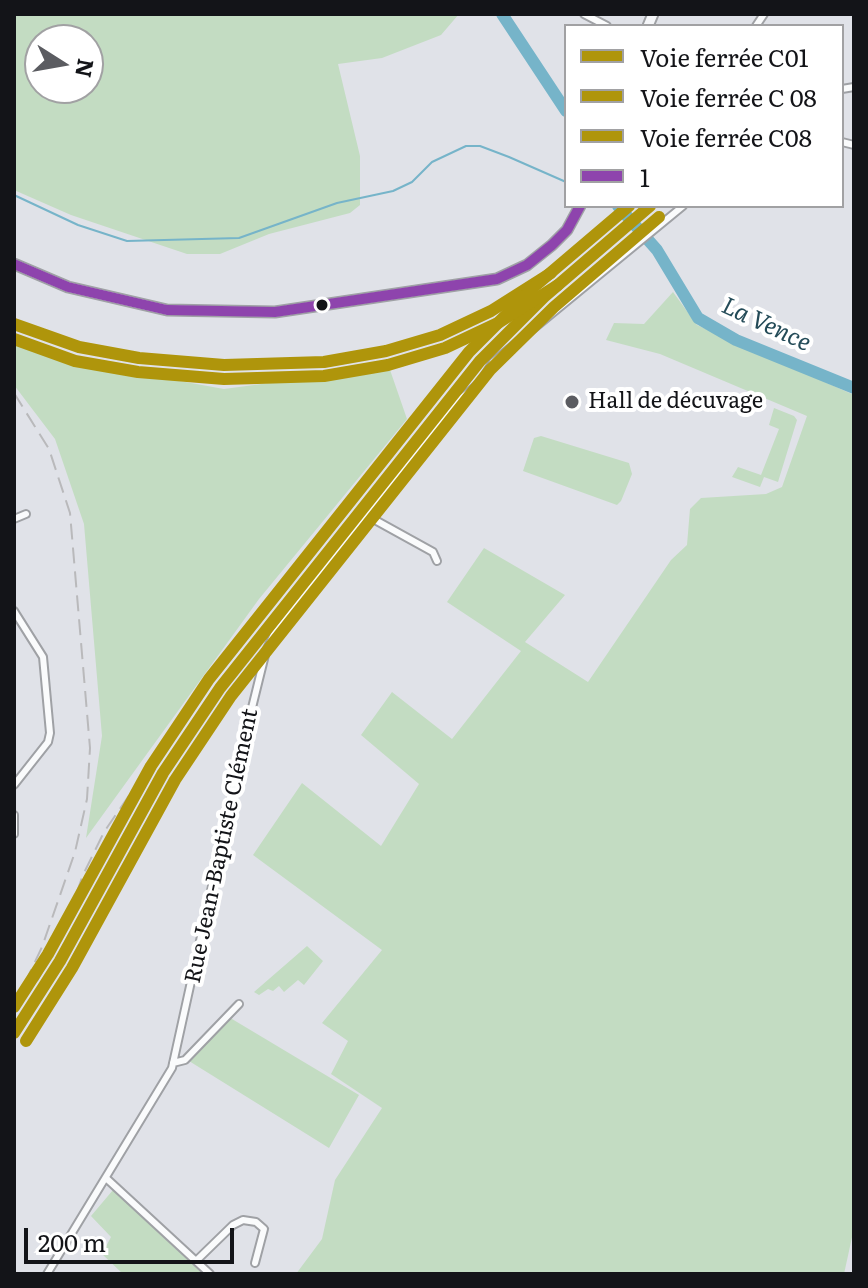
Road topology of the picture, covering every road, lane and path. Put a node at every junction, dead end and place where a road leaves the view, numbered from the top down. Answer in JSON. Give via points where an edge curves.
{"nodes":[{"id":1,"x":584,"y":14,"type":"edge"},
{"id":2,"x":603,"y":24,"type":"edge"},
{"id":3,"x":579,"y":208,"type":"edge"},
{"id":4,"x":680,"y":208,"type":"edge"},
{"id":5,"x":14,"y":264,"type":"edge"},
{"id":6,"x":26,"y":514,"type":"dead end"},
{"id":7,"x":366,"y":515,"type":"junction"},
{"id":8,"x":14,"y":519,"type":"edge"},
{"id":9,"x":437,"y":561,"type":"dead end"},
{"id":10,"x":14,"y":611,"type":"edge"},
{"id":11,"x":14,"y":785,"type":"edge"},
{"id":12,"x":14,"y":815,"type":"edge"},
{"id":13,"x":14,"y":834,"type":"edge"},
{"id":14,"x":239,"y":1004,"type":"dead end"},
{"id":15,"x":173,"y":1063,"type":"junction"},
{"id":16,"x":106,"y":1178,"type":"junction"},
{"id":17,"x":196,"y":1261,"type":"junction"},
{"id":18,"x":255,"y":1263,"type":"dead end"},
{"id":19,"x":47,"y":1274,"type":"edge"},
{"id":20,"x":210,"y":1274,"type":"edge"}],
"edges":[{"from":1,"to":2,"type":"street"},
{"from":3,"to":5,"type":"main road","via":[[552,245],[497,279],[275,312],[167,310],[68,287]]},
{"from":4,"to":7,"type":"street","name":"Rue Jean-Baptiste Clément","via":[[493,362]]},
{"from":6,"to":8,"type":"street"},
{"from":7,"to":9,"type":"street","via":[[433,552]]},
{"from":7,"to":15,"type":"street","name":"Rue Jean-Baptiste Clément","via":[[281,623],[266,651]]},
{"from":10,"to":11,"type":"street","via":[[43,657],[48,742]]},
{"from":12,"to":13,"type":"street"},
{"from":14,"to":15,"type":"street","via":[[185,1060]]},
{"from":15,"to":16,"type":"street","name":"Rue Jean-Baptiste Clément","via":[[165,1085]]},
{"from":16,"to":17,"type":"street"},
{"from":16,"to":19,"type":"street","name":"Rue Jean-Baptiste Clément"},
{"from":17,"to":18,"type":"street","via":[[243,1220],[264,1229]]},
{"from":17,"to":20,"type":"street"}]}
